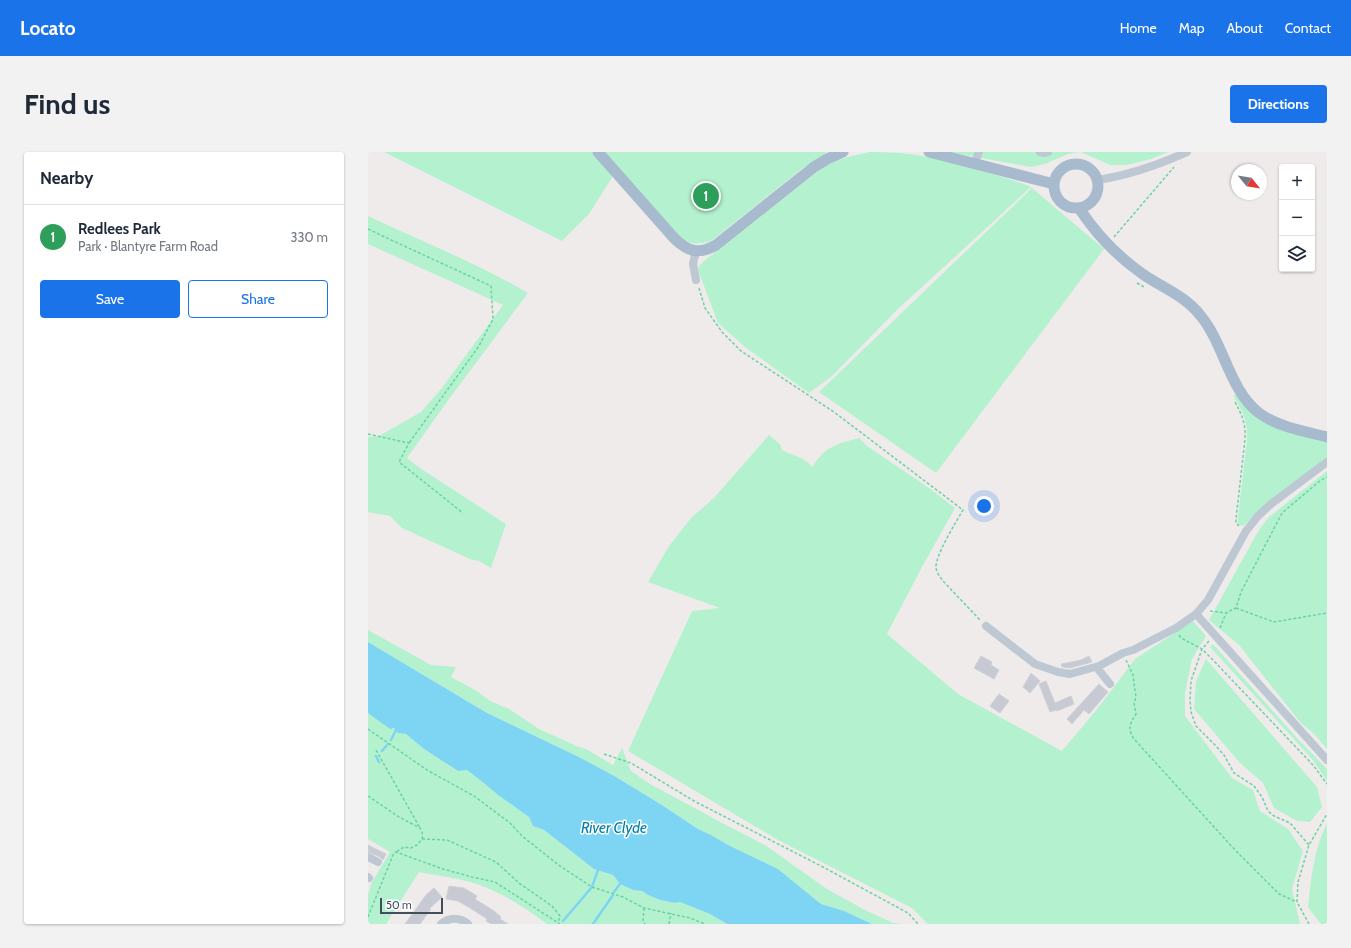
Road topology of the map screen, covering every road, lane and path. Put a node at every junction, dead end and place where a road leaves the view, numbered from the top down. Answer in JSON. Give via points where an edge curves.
{"nodes":[{"id":1,"x":598,"y":152,"type":"edge"},
{"id":2,"x":843,"y":152,"type":"edge"},
{"id":3,"x":929,"y":152,"type":"edge"},
{"id":4,"x":979,"y":152,"type":"edge"},
{"id":5,"x":1040,"y":152,"type":"edge"},
{"id":6,"x":1048,"y":152,"type":"edge"},
{"id":7,"x":1187,"y":152,"type":"edge"},
{"id":8,"x":975,"y":163,"type":"junction"},
{"id":9,"x":1177,"y":164,"type":"dead end"},
{"id":10,"x":1098,"y":180,"type":"junction"},
{"id":11,"x":1054,"y":184,"type":"junction"},
{"id":12,"x":1079,"y":208,"type":"junction"},
{"id":13,"x":368,"y":228,"type":"edge"},
{"id":14,"x":1108,"y":245,"type":"junction"},
{"id":15,"x":696,"y":251,"type":"junction"},
{"id":16,"x":696,"y":280,"type":"joint"},
{"id":17,"x":1134,"y":281,"type":"dead end"},
{"id":18,"x":1148,"y":290,"type":"dead end"},
{"id":19,"x":1232,"y":398,"type":"dead end"},
{"id":20,"x":368,"y":434,"type":"edge"},
{"id":21,"x":1327,"y":437,"type":"edge"},
{"id":22,"x":409,"y":443,"type":"junction"},
{"id":23,"x":1327,"y":462,"type":"edge"},
{"id":24,"x":1327,"y":477,"type":"edge"},
{"id":25,"x":463,"y":513,"type":"dead end"},
{"id":26,"x":1246,"y":531,"type":"junction"},
{"id":27,"x":1236,"y":608,"type":"junction"},
{"id":28,"x":1198,"y":612,"type":"junction"},
{"id":29,"x":1226,"y":613,"type":"junction"},
{"id":30,"x":1327,"y":613,"type":"edge"},
{"id":31,"x":986,"y":626,"type":"joint"},
{"id":32,"x":1176,"y":628,"type":"junction"},
{"id":33,"x":1215,"y":635,"type":"junction"},
{"id":34,"x":1202,"y":649,"type":"junction"},
{"id":35,"x":1123,"y":652,"type":"junction"},
{"id":36,"x":1098,"y":668,"type":"dead end"},
{"id":37,"x":1110,"y":684,"type":"dead end"},
{"id":38,"x":368,"y":729,"type":"edge"},
{"id":39,"x":376,"y":750,"type":"dead end"},
{"id":40,"x":604,"y":754,"type":"dead end"},
{"id":41,"x":1327,"y":760,"type":"edge"},
{"id":42,"x":1327,"y":784,"type":"edge"},
{"id":43,"x":368,"y":796,"type":"edge"},
{"id":44,"x":1327,"y":814,"type":"edge"},
{"id":45,"x":420,"y":828,"type":"junction"},
{"id":46,"x":422,"y":839,"type":"junction"},
{"id":47,"x":1308,"y":845,"type":"junction"},
{"id":48,"x":396,"y":852,"type":"junction"},
{"id":49,"x":368,"y":857,"type":"edge"},
{"id":50,"x":378,"y":862,"type":"dead end"},
{"id":51,"x":1297,"y":902,"type":"junction"},
{"id":52,"x":644,"y":908,"type":"junction"},
{"id":53,"x":671,"y":913,"type":"junction"},
{"id":54,"x":368,"y":918,"type":"edge"},
{"id":55,"x":441,"y":924,"type":"edge"},
{"id":56,"x":468,"y":924,"type":"edge"},
{"id":57,"x":559,"y":924,"type":"edge"},
{"id":58,"x":645,"y":924,"type":"edge"},
{"id":59,"x":669,"y":924,"type":"edge"},
{"id":60,"x":705,"y":924,"type":"edge"},
{"id":61,"x":918,"y":924,"type":"edge"},
{"id":62,"x":1309,"y":924,"type":"edge"}],
"edges":[{"from":1,"to":15,"type":"main road","via":[[674,238]]},
{"from":2,"to":15,"type":"main road","via":[[814,167],[716,245]]},
{"from":3,"to":8,"type":"main road"},
{"from":4,"to":8,"type":"street"},
{"from":5,"to":6,"type":"street"},
{"from":7,"to":10,"type":"street","via":[[1159,165]]},
{"from":8,"to":11,"type":"main road"},
{"from":9,"to":14,"type":"path"},
{"from":10,"to":11,"type":"main road","via":[[1089,168],[1075,164],[1062,169],[1057,174]]},
{"from":10,"to":12,"type":"main road","via":[[1098,188],[1092,202]]},
{"from":11,"to":12,"type":"main road","via":[[1055,195],[1059,201],[1071,208]]},
{"from":12,"to":14,"type":"main road"},
{"from":13,"to":22,"type":"path","via":[[491,286],[493,320],[479,346]]},
{"from":14,"to":21,"type":"main road","via":[[1151,280],[1183,298],[1197,311],[1211,331],[1238,386],[1255,409],[1282,425]]},
{"from":15,"to":16,"type":"street","via":[[693,264]]},
{"from":16,"to":31,"type":"path","via":[[705,308],[722,332],[741,351],[834,412],[963,510],[937,558],[936,568],[938,575]]},
{"from":17,"to":18,"type":"path"},
{"from":19,"to":26,"type":"path","via":[[1246,428],[1236,519],[1238,525]]},
{"from":20,"to":22,"type":"path"},
{"from":22,"to":25,"type":"path","via":[[399,462]]},
{"from":23,"to":26,"type":"street","via":[[1271,504]]},
{"from":24,"to":27,"type":"path","via":[[1282,513],[1241,592]]},
{"from":26,"to":28,"type":"street"},
{"from":27,"to":29,"type":"path"},
{"from":27,"to":30,"type":"path","via":[[1274,622]]},
{"from":28,"to":29,"type":"path"},
{"from":28,"to":32,"type":"street"},
{"from":28,"to":33,"type":"street"},
{"from":29,"to":33,"type":"path"},
{"from":31,"to":35,"type":"street","via":[[1035,664],[1058,672],[1070,674],[1099,666]]},
{"from":32,"to":34,"type":"path","via":[[1181,638]]},
{"from":32,"to":35,"type":"street","via":[[1133,650]]},
{"from":33,"to":34,"type":"path"},
{"from":33,"to":41,"type":"street"},
{"from":34,"to":42,"type":"path","via":[[1313,765]]},
{"from":34,"to":47,"type":"path","via":[[1191,680],[1191,712],[1196,726],[1224,755],[1234,773],[1254,786],[1268,811],[1290,823]]},
{"from":35,"to":51,"type":"path","via":[[1133,675],[1136,697],[1136,714],[1130,724],[1130,733],[1134,739],[1235,850],[1279,894]]},
{"from":36,"to":37,"type":"street"},
{"from":38,"to":52,"type":"path","via":[[427,770],[474,796],[560,866],[592,886]]},
{"from":39,"to":45,"type":"path"},
{"from":40,"to":61,"type":"path","via":[[631,763],[694,801],[908,913]]},
{"from":43,"to":45,"type":"path"},
{"from":44,"to":47,"type":"path"},
{"from":45,"to":46,"type":"path"},
{"from":46,"to":48,"type":"path","via":[[418,845],[404,847]]},
{"from":46,"to":57,"type":"path","via":[[446,840],[496,862],[519,883],[552,906],[560,916]]},
{"from":47,"to":51,"type":"path","via":[[1298,882]]},
{"from":48,"to":54,"type":"path"},
{"from":48,"to":57,"type":"path","via":[[472,878],[495,882]]},
{"from":49,"to":50,"type":"street"},
{"from":51,"to":62,"type":"path"},
{"from":52,"to":53,"type":"path"},
{"from":52,"to":58,"type":"path"},
{"from":53,"to":59,"type":"path"},
{"from":53,"to":60,"type":"path"},
{"from":55,"to":56,"type":"street","via":[[455,918]]}]}
